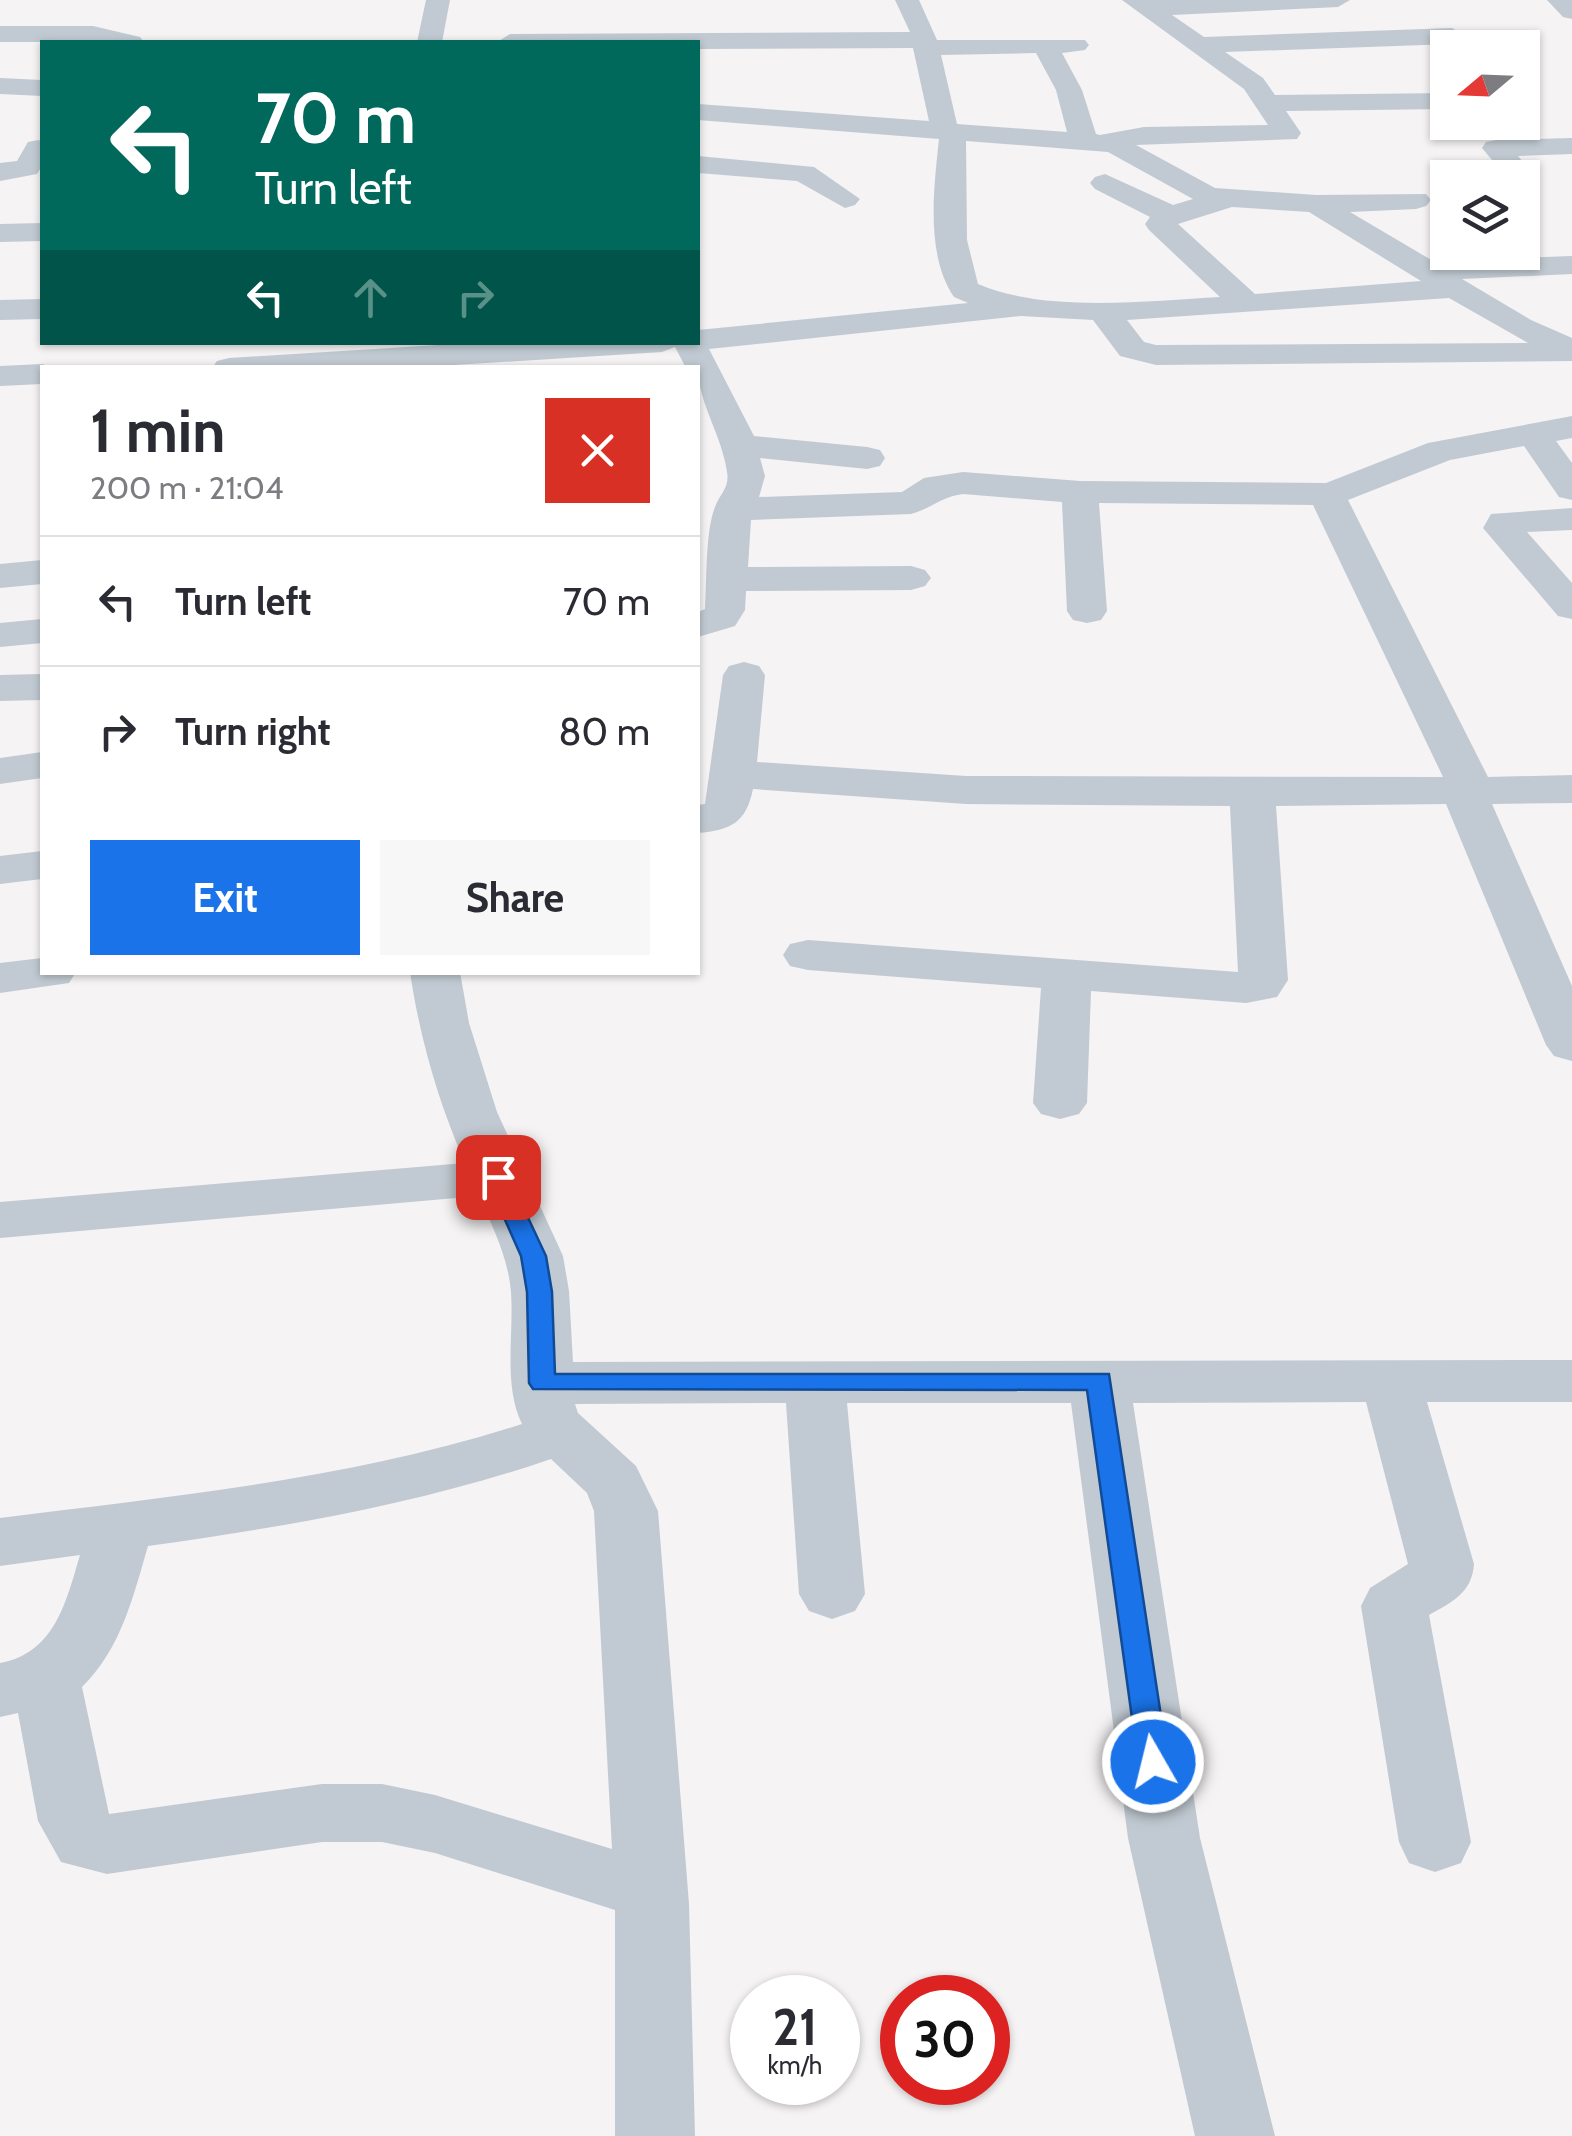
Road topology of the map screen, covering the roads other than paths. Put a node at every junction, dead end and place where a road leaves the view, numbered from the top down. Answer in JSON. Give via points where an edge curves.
{"nodes":[{"id":1,"x":438,"y":0,"type":"edge"},
{"id":2,"x":907,"y":0,"type":"edge"},
{"id":3,"x":1338,"y":0,"type":"edge"},
{"id":4,"x":1559,"y":0,"type":"edge"},
{"id":5,"x":1139,"y":4,"type":"edge"},
{"id":6,"x":1439,"y":10,"type":"dead end"},
{"id":7,"x":1572,"y":12,"type":"edge"},
{"id":8,"x":1449,"y":30,"type":"edge"},
{"id":9,"x":0,"y":34,"type":"edge"},
{"id":10,"x":122,"y":40,"type":"edge"},
{"id":11,"x":430,"y":40,"type":"edge"},
{"id":12,"x":1430,"y":42,"type":"edge"},
{"id":13,"x":700,"y":43,"type":"edge"},
{"id":14,"x":925,"y":44,"type":"junction"},
{"id":15,"x":1076,"y":45,"type":"dead end"},
{"id":16,"x":1196,"y":45,"type":"junction"},
{"id":17,"x":1045,"y":46,"type":"junction"},
{"id":18,"x":40,"y":88,"type":"edge"},
{"id":19,"x":3,"y":89,"type":"edge"},
{"id":20,"x":1430,"y":100,"type":"edge"},
{"id":21,"x":1266,"y":103,"type":"junction"},
{"id":22,"x":700,"y":112,"type":"edge"},
{"id":23,"x":949,"y":133,"type":"junction"},
{"id":24,"x":1536,"y":140,"type":"edge"},
{"id":25,"x":1093,"y":142,"type":"junction"},
{"id":26,"x":1541,"y":146,"type":"junction"},
{"id":27,"x":1572,"y":146,"type":"edge"},
{"id":28,"x":0,"y":148,"type":"edge"},
{"id":29,"x":40,"y":148,"type":"edge"},
{"id":30,"x":1507,"y":160,"type":"edge"},
{"id":31,"x":700,"y":165,"type":"edge"},
{"id":32,"x":0,"y":172,"type":"edge"},
{"id":33,"x":949,"y":172,"type":"junction"},
{"id":34,"x":983,"y":173,"type":"dead end"},
{"id":35,"x":1104,"y":183,"type":"dead end"},
{"id":36,"x":845,"y":198,"type":"dead end"},
{"id":37,"x":1226,"y":199,"type":"junction"},
{"id":38,"x":1416,"y":200,"type":"dead end"},
{"id":39,"x":1316,"y":204,"type":"junction"},
{"id":40,"x":1170,"y":215,"type":"junction"},
{"id":41,"x":40,"y":232,"type":"edge"},
{"id":42,"x":0,"y":233,"type":"edge"},
{"id":43,"x":1572,"y":265,"type":"edge"},
{"id":44,"x":1440,"y":279,"type":"junction"},
{"id":45,"x":1244,"y":302,"type":"junction"},
{"id":46,"x":40,"y":308,"type":"edge"},
{"id":47,"x":1018,"y":308,"type":"junction"},
{"id":48,"x":0,"y":310,"type":"edge"},
{"id":49,"x":1104,"y":312,"type":"junction"},
{"id":50,"x":700,"y":340,"type":"edge"},
{"id":51,"x":584,"y":345,"type":"edge"},
{"id":52,"x":691,"y":345,"type":"edge"},
{"id":53,"x":1572,"y":351,"type":"edge"},
{"id":54,"x":325,"y":358,"type":"edge"},
{"id":55,"x":258,"y":365,"type":"edge"},
{"id":56,"x":40,"y":374,"type":"edge"},
{"id":57,"x":0,"y":376,"type":"edge"},
{"id":58,"x":1572,"y":427,"type":"edge"},
{"id":59,"x":1533,"y":434,"type":"junction"},
{"id":60,"x":739,"y":445,"type":"junction"},
{"id":61,"x":867,"y":458,"type":"dead end"},
{"id":62,"x":1572,"y":489,"type":"edge"},
{"id":63,"x":1080,"y":492,"type":"junction"},
{"id":64,"x":1326,"y":494,"type":"junction"},
{"id":65,"x":733,"y":509,"type":"junction"},
{"id":66,"x":1572,"y":519,"type":"edge"},
{"id":67,"x":40,"y":572,"type":"edge"},
{"id":68,"x":0,"y":576,"type":"edge"},
{"id":69,"x":910,"y":578,"type":"dead end"},
{"id":70,"x":728,"y":579,"type":"junction"},
{"id":71,"x":1572,"y":608,"type":"edge"},
{"id":72,"x":1086,"y":611,"type":"dead end"},
{"id":73,"x":700,"y":624,"type":"edge"},
{"id":74,"x":40,"y":631,"type":"edge"},
{"id":75,"x":0,"y":635,"type":"edge"},
{"id":76,"x":744,"y":676,"type":"dead end"},
{"id":77,"x":0,"y":688,"type":"edge"},
{"id":78,"x":40,"y":688,"type":"edge"},
{"id":79,"x":40,"y":765,"type":"edge"},
{"id":80,"x":0,"y":771,"type":"edge"},
{"id":81,"x":734,"y":774,"type":"junction"},
{"id":82,"x":1572,"y":789,"type":"edge"},
{"id":83,"x":1467,"y":790,"type":"junction"},
{"id":84,"x":1252,"y":793,"type":"junction"},
{"id":85,"x":700,"y":819,"type":"edge"},
{"id":86,"x":40,"y":865,"type":"edge"},
{"id":87,"x":0,"y":870,"type":"edge"},
{"id":88,"x":808,"y":955,"type":"dead end"},
{"id":89,"x":40,"y":973,"type":"edge"},
{"id":90,"x":1067,"y":974,"type":"junction"},
{"id":91,"x":435,"y":975,"type":"edge"},
{"id":92,"x":0,"y":978,"type":"edge"},
{"id":93,"x":1572,"y":1046,"type":"edge"},
{"id":94,"x":1060,"y":1102,"type":"dead end"},
{"id":95,"x":498,"y":1177,"type":"junction"},
{"id":96,"x":0,"y":1220,"type":"edge"},
{"id":97,"x":1099,"y":1381,"type":"junction"},
{"id":98,"x":1390,"y":1381,"type":"junction"},
{"id":99,"x":1572,"y":1381,"type":"edge"},
{"id":100,"x":815,"y":1382,"type":"junction"},
{"id":101,"x":552,"y":1408,"type":"junction"},
{"id":102,"x":121,"y":1526,"type":"junction"},
{"id":103,"x":0,"y":1542,"type":"edge"},
{"id":104,"x":832,"y":1594,"type":"dead end"},
{"id":105,"x":23,"y":1686,"type":"edge"},
{"id":106,"x":1436,"y":1842,"type":"dead end"},
{"id":107,"x":650,"y":1884,"type":"junction"},
{"id":108,"x":655,"y":2136,"type":"edge"},
{"id":109,"x":1235,"y":2136,"type":"edge"}],
"edges":[{"from":1,"to":11,"type":"street"},
{"from":2,"to":14,"type":"street"},
{"from":3,"to":5,"type":"street"},
{"from":4,"to":7,"type":"street"},
{"from":5,"to":16,"type":"street"},
{"from":6,"to":8,"type":"street"},
{"from":9,"to":10,"type":"street"},
{"from":12,"to":16,"type":"street"},
{"from":13,"to":14,"type":"street"},
{"from":14,"to":17,"type":"street"},
{"from":14,"to":23,"type":"street"},
{"from":15,"to":17,"type":"street"},
{"from":16,"to":21,"type":"street","via":[[1254,84]]},
{"from":17,"to":25,"type":"street"},
{"from":18,"to":19,"type":"street"},
{"from":20,"to":21,"type":"street"},
{"from":21,"to":25,"type":"street","via":[[1287,133]]},
{"from":22,"to":23,"type":"street"},
{"from":23,"to":25,"type":"street"},
{"from":23,"to":33,"type":"street"},
{"from":24,"to":26,"type":"street"},
{"from":25,"to":37,"type":"street","via":[[1122,146],[1196,192]]},
{"from":26,"to":27,"type":"street"},
{"from":26,"to":30,"type":"street","via":[[1496,148]]},
{"from":28,"to":29,"type":"street"},
{"from":29,"to":32,"type":"street","via":[[27,168]]},
{"from":31,"to":36,"type":"street","via":[[804,173]]},
{"from":33,"to":34,"type":"street"},
{"from":33,"to":47,"type":"street","via":[[956,278],[968,294]]},
{"from":35,"to":40,"type":"street"},
{"from":37,"to":39,"type":"street"},
{"from":37,"to":40,"type":"street"},
{"from":38,"to":39,"type":"street"},
{"from":39,"to":44,"type":"street"},
{"from":40,"to":45,"type":"street","via":[[1161,220],[1162,229]]},
{"from":41,"to":42,"type":"street"},
{"from":43,"to":44,"type":"street"},
{"from":44,"to":45,"type":"street"},
{"from":44,"to":53,"type":"street"},
{"from":45,"to":49,"type":"street"},
{"from":46,"to":48,"type":"street"},
{"from":47,"to":49,"type":"street"},
{"from":47,"to":50,"type":"street"},
{"from":49,"to":53,"type":"street","via":[[1132,349],[1156,356]]},
{"from":51,"to":54,"type":"street"},
{"from":52,"to":60,"type":"street"},
{"from":54,"to":55,"type":"street"},
{"from":56,"to":57,"type":"street"},
{"from":58,"to":59,"type":"street"},
{"from":59,"to":62,"type":"street"},
{"from":59,"to":64,"type":"street","via":[[1441,450]]},
{"from":60,"to":61,"type":"street"},
{"from":60,"to":65,"type":"street","via":[[747,476]]},
{"from":63,"to":64,"type":"street"},
{"from":63,"to":65,"type":"street","via":[[947,483],[911,502]]},
{"from":63,"to":72,"type":"street"},
{"from":64,"to":83,"type":"street"},
{"from":65,"to":70,"type":"street"},
{"from":66,"to":71,"type":"street","via":[[1516,520],[1502,528]]},
{"from":67,"to":68,"type":"street"},
{"from":69,"to":70,"type":"street"},
{"from":70,"to":73,"type":"street","via":[[721,618]]},
{"from":74,"to":75,"type":"street"},
{"from":76,"to":81,"type":"street"},
{"from":77,"to":78,"type":"street"},
{"from":79,"to":80,"type":"street"},
{"from":81,"to":84,"type":"street","via":[[966,790]]},
{"from":81,"to":85,"type":"street","via":[[726,810]]},
{"from":82,"to":83,"type":"street"},
{"from":83,"to":84,"type":"street"},
{"from":83,"to":93,"type":"street"},
{"from":84,"to":90,"type":"street","via":[[1259,986]]},
{"from":86,"to":87,"type":"street"},
{"from":88,"to":90,"type":"street"},
{"from":89,"to":92,"type":"street"},
{"from":90,"to":94,"type":"street"},
{"from":91,"to":95,"type":"street","via":[[470,1112]]},
{"from":95,"to":96,"type":"street"},
{"from":95,"to":101,"type":"street","via":[[534,1256]]},
{"from":97,"to":98,"type":"street"},
{"from":97,"to":100,"type":"street"},
{"from":97,"to":109,"type":"street","via":[[1164,1838]]},
{"from":98,"to":99,"type":"street"},
{"from":98,"to":106,"type":"street","via":[[1441,1564],[1440,1577],[1426,1590],[1394,1606]]},
{"from":100,"to":101,"type":"street"},
{"from":100,"to":104,"type":"street"},
{"from":101,"to":102,"type":"street","via":[[489,1460],[271,1506]]},
{"from":101,"to":107,"type":"street","via":[[614,1482],[626,1510]]},
{"from":102,"to":103,"type":"street"},
{"from":102,"to":105,"type":"street","via":[[87,1633],[65,1666]]},
{"from":105,"to":107,"type":"street","via":[[87,1841],[107,1844],[322,1813],[382,1813],[603,1878]]},
{"from":107,"to":108,"type":"street"}]}
